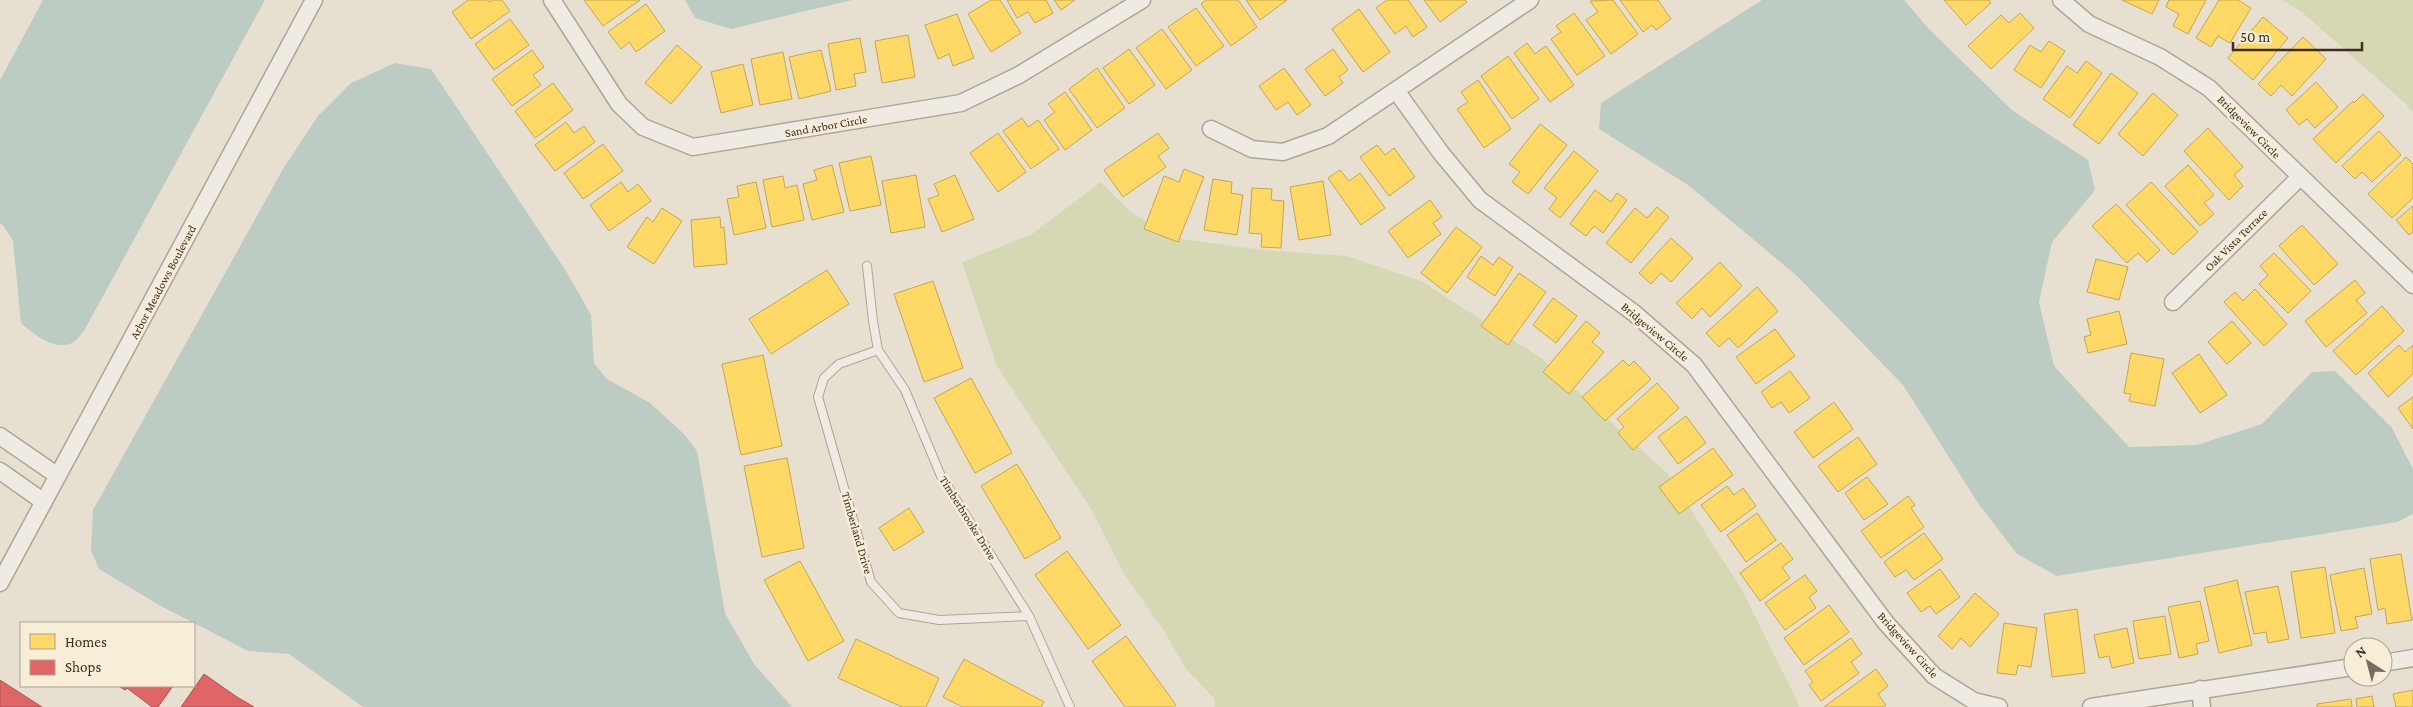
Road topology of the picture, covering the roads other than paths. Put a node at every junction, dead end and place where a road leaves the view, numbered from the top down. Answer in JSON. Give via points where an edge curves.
{"nodes":[{"id":1,"x":314,"y":0,"type":"edge"},
{"id":2,"x":552,"y":0,"type":"edge"},
{"id":3,"x":1142,"y":0,"type":"edge"},
{"id":4,"x":1530,"y":0,"type":"edge"},
{"id":5,"x":2061,"y":0,"type":"edge"},
{"id":6,"x":1396,"y":92,"type":"junction"},
{"id":7,"x":1211,"y":129,"type":"dead end"},
{"id":8,"x":2299,"y":178,"type":"junction"},
{"id":9,"x":867,"y":266,"type":"dead end"},
{"id":10,"x":2413,"y":285,"type":"edge"},
{"id":11,"x":2173,"y":302,"type":"dead end"},
{"id":12,"x":878,"y":350,"type":"junction"},
{"id":13,"x":0,"y":436,"type":"edge"},
{"id":14,"x":0,"y":472,"type":"edge"},
{"id":15,"x":58,"y":476,"type":"junction"},
{"id":16,"x":44,"y":502,"type":"junction"},
{"id":17,"x":10,"y":563,"type":"junction"},
{"id":18,"x":0,"y":577,"type":"edge"},
{"id":19,"x":0,"y":584,"type":"edge"},
{"id":20,"x":1030,"y":616,"type":"junction"},
{"id":21,"x":2413,"y":658,"type":"edge"},
{"id":22,"x":2393,"y":661,"type":"edge"},
{"id":23,"x":2343,"y":668,"type":"edge"},
{"id":24,"x":2200,"y":689,"type":"junction"},
{"id":25,"x":2169,"y":701,"type":"edge"},
{"id":26,"x":1070,"y":707,"type":"edge"},
{"id":27,"x":1999,"y":707,"type":"edge"},
{"id":28,"x":2091,"y":707,"type":"edge"},
{"id":29,"x":2202,"y":707,"type":"edge"}],
"edges":[{"from":1,"to":15,"type":"street","name":"Arbor Meadows Boulevard"},
{"from":2,"to":3,"type":"street","name":"Sand Arbor Circle","via":[[619,104],[643,127],[693,147],[961,103],[1019,76]]},
{"from":4,"to":6,"type":"street"},
{"from":5,"to":8,"type":"street","name":"Bridgeview Circle","via":[[2089,24],[2160,57],[2209,88]]},
{"from":6,"to":7,"type":"street","via":[[1328,136],[1283,152],[1252,150]]},
{"from":6,"to":27,"type":"street","name":"Bridgeview Circle","via":[[1480,200],[1634,312],[1694,365],[1886,623],[1934,676],[1974,701]]},
{"from":8,"to":10,"type":"street","name":"Bridgeview Circle"},
{"from":8,"to":11,"type":"street","name":"Oak Vista Terrace"},
{"from":9,"to":12,"type":"lane","name":"Timberbrooke Drive"},
{"from":12,"to":20,"type":"lane","name":"Timberbrooke Drive","via":[[906,390],[941,476]]},
{"from":12,"to":20,"type":"lane","name":"Timberland Drive","via":[[839,364],[824,378],[818,398],[872,582],[899,613],[939,620]]},
{"from":13,"to":15,"type":"street"},
{"from":14,"to":16,"type":"street"},
{"from":15,"to":16,"type":"street","name":"Arbor Meadows Boulevard"},
{"from":16,"to":17,"type":"street","name":"Arbor Meadows Boulevard"},
{"from":17,"to":18,"type":"street","name":"Arbor Meadows Boulevard"},
{"from":17,"to":19,"type":"street","name":"Arbor Meadows Boulevard"},
{"from":20,"to":26,"type":"lane","name":"Timberbrooke Drive"},
{"from":21,"to":22,"type":"street"},
{"from":23,"to":24,"type":"street"},
{"from":24,"to":25,"type":"street"},
{"from":24,"to":29,"type":"street"},
{"from":25,"to":28,"type":"street"}]}
